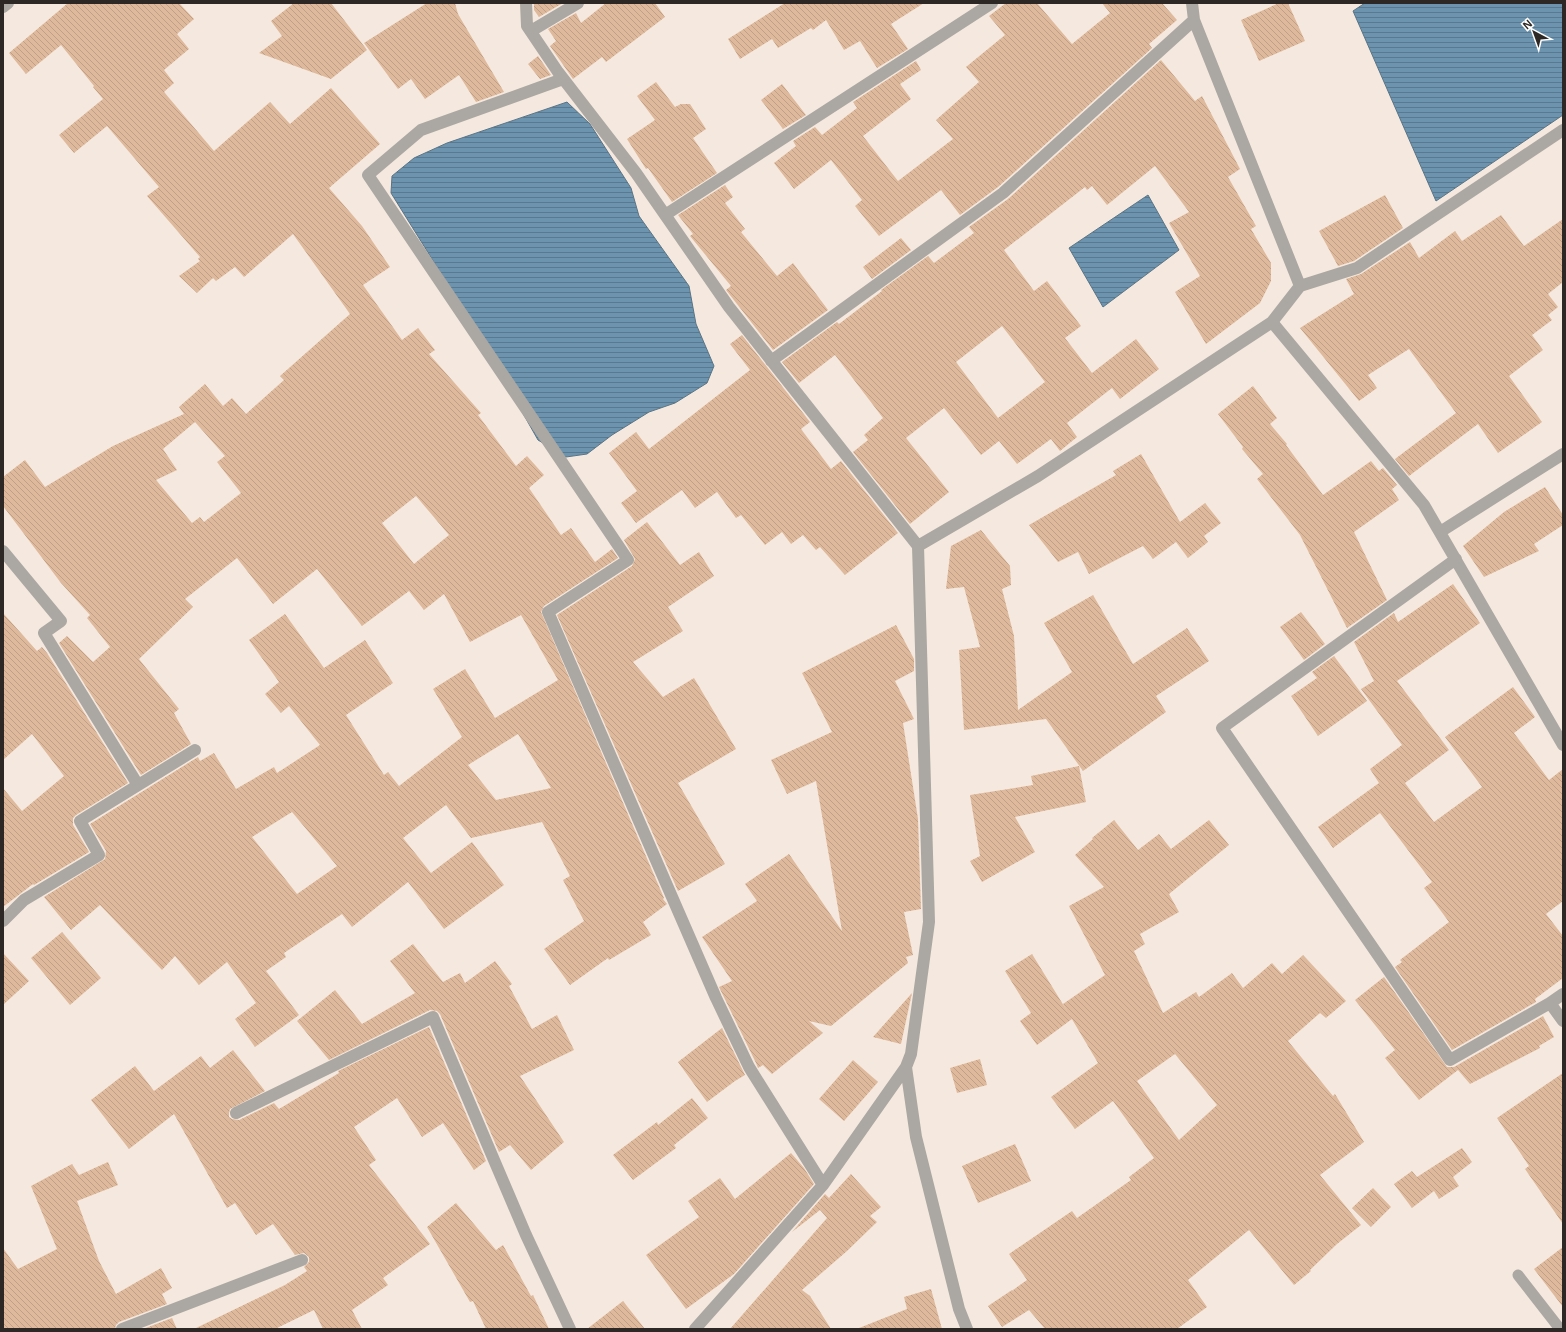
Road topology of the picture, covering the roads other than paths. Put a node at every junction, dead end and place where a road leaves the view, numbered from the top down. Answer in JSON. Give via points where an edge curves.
{"nodes":[{"id":1,"x":8,"y":3,"type":"edge"},
{"id":2,"x":526,"y":3,"type":"edge"},
{"id":3,"x":578,"y":3,"type":"edge"},
{"id":4,"x":1192,"y":3,"type":"edge"},
{"id":5,"x":986,"y":5,"type":"edge"},
{"id":6,"x":3,"y":7,"type":"edge"},
{"id":7,"x":1194,"y":20,"type":"junction"},
{"id":8,"x":531,"y":31,"type":"junction"},
{"id":9,"x":563,"y":79,"type":"junction"},
{"id":10,"x":1563,"y":130,"type":"edge"},
{"id":11,"x":665,"y":215,"type":"junction"},
{"id":12,"x":1300,"y":286,"type":"junction"},
{"id":13,"x":1272,"y":322,"type":"junction"},
{"id":14,"x":771,"y":361,"type":"junction"},
{"id":15,"x":1563,"y":454,"type":"edge"},
{"id":16,"x":1440,"y":532,"type":"junction"},
{"id":17,"x":918,"y":546,"type":"junction"},
{"id":18,"x":3,"y":551,"type":"edge"},
{"id":19,"x":1456,"y":559,"type":"junction"},
{"id":20,"x":1563,"y":745,"type":"edge"},
{"id":21,"x":195,"y":750,"type":"dead end"},
{"id":22,"x":138,"y":784,"type":"junction"},
{"id":23,"x":3,"y":921,"type":"edge"},
{"id":24,"x":1563,"y":994,"type":"edge"},
{"id":25,"x":1550,"y":1003,"type":"junction"},
{"id":26,"x":1563,"y":1021,"type":"edge"},
{"id":27,"x":906,"y":1067,"type":"junction"},
{"id":28,"x":236,"y":1113,"type":"dead end"},
{"id":29,"x":823,"y":1185,"type":"junction"},
{"id":30,"x":302,"y":1260,"type":"dead end"},
{"id":31,"x":1518,"y":1275,"type":"dead end"},
{"id":32,"x":122,"y":1329,"type":"edge"},
{"id":33,"x":570,"y":1329,"type":"edge"},
{"id":34,"x":695,"y":1329,"type":"edge"},
{"id":35,"x":967,"y":1329,"type":"edge"},
{"id":36,"x":1560,"y":1329,"type":"edge"}],
"edges":[{"from":1,"to":6,"type":"street"},
{"from":2,"to":8,"type":"street","via":[[527,26]]},
{"from":3,"to":8,"type":"street"},
{"from":4,"to":7,"type":"street"},
{"from":5,"to":11,"type":"street"},
{"from":7,"to":12,"type":"street"},
{"from":7,"to":14,"type":"street","via":[[1003,193]]},
{"from":8,"to":9,"type":"street"},
{"from":9,"to":11,"type":"street"},
{"from":9,"to":29,"type":"street","via":[[421,130],[368,175],[628,560],[548,612],[719,1005],[749,1067]]},
{"from":10,"to":12,"type":"street","via":[[1357,268]]},
{"from":11,"to":14,"type":"street","via":[[729,307]]},
{"from":12,"to":13,"type":"street"},
{"from":13,"to":16,"type":"street","via":[[1424,505]]},
{"from":13,"to":17,"type":"street","via":[[1038,476]]},
{"from":14,"to":17,"type":"street"},
{"from":15,"to":16,"type":"street"},
{"from":16,"to":19,"type":"street"},
{"from":17,"to":27,"type":"street","via":[[929,922],[911,1054]]},
{"from":18,"to":22,"type":"street","via":[[61,620],[44,633]]},
{"from":19,"to":20,"type":"street"},
{"from":19,"to":25,"type":"street","via":[[1222,728],[1450,1060]]},
{"from":21,"to":22,"type":"street"},
{"from":22,"to":23,"type":"street","via":[[80,820],[99,856],[24,900]]},
{"from":24,"to":25,"type":"street"},
{"from":25,"to":26,"type":"street"},
{"from":27,"to":29,"type":"street"},
{"from":27,"to":35,"type":"street","via":[[916,1137]]},
{"from":28,"to":33,"type":"street","via":[[433,1017],[526,1235]]},
{"from":29,"to":34,"type":"street"},
{"from":30,"to":32,"type":"street"},
{"from":31,"to":36,"type":"lane"}]}
